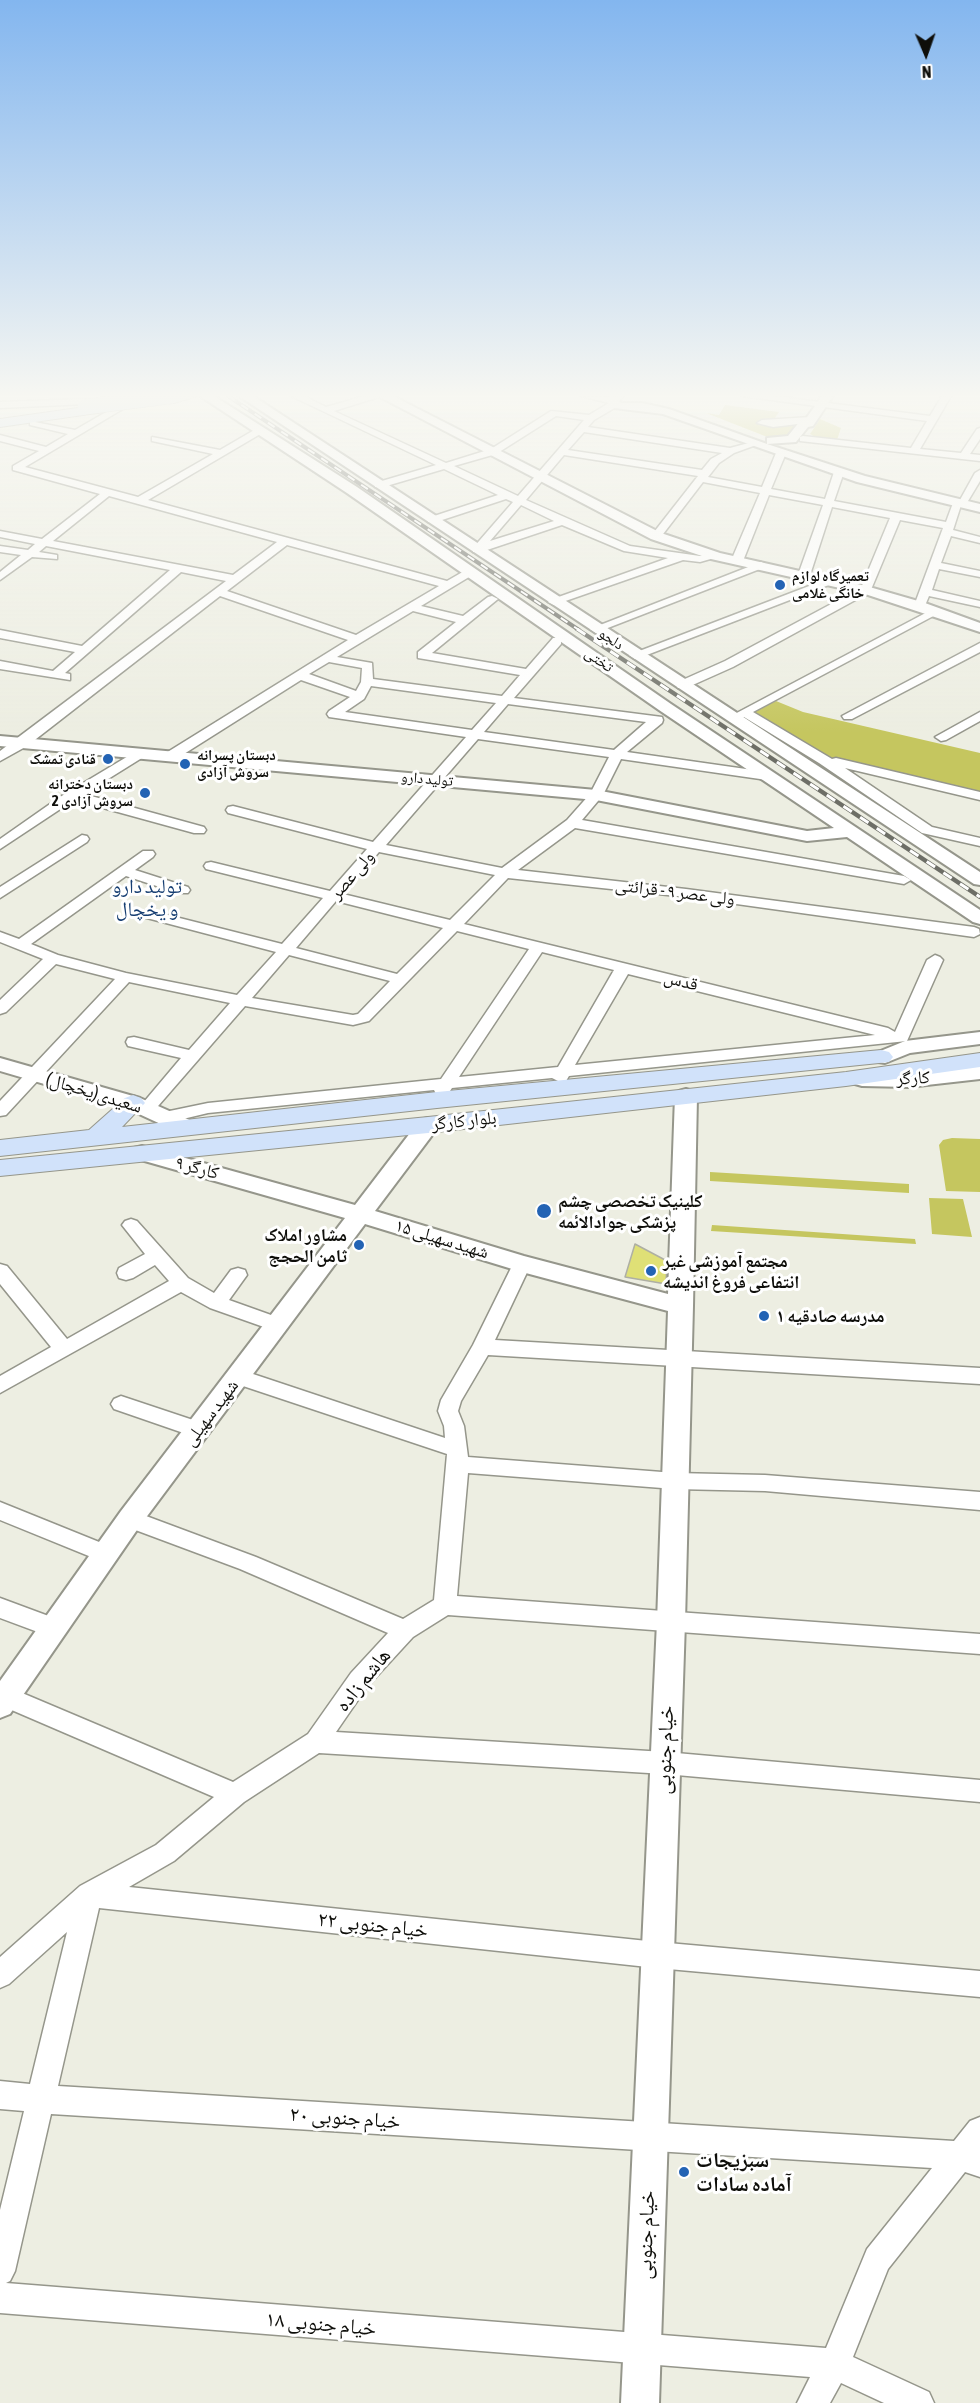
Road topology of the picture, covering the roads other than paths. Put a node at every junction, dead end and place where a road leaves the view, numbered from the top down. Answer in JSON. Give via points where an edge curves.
{"nodes":[{"id":1,"x":88,"y":508,"type":"edge"},
{"id":2,"x":166,"y":508,"type":"edge"},
{"id":3,"x":378,"y":508,"type":"edge"},
{"id":4,"x":414,"y":508,"type":"edge"},
{"id":5,"x":468,"y":508,"type":"edge"},
{"id":6,"x":513,"y":508,"type":"edge"},
{"id":7,"x":537,"y":508,"type":"edge"},
{"id":8,"x":601,"y":508,"type":"edge"},
{"id":9,"x":678,"y":508,"type":"edge"},
{"id":10,"x":758,"y":508,"type":"edge"},
{"id":11,"x":827,"y":508,"type":"edge"},
{"id":12,"x":850,"y":508,"type":"edge"},
{"id":13,"x":957,"y":508,"type":"edge"},
{"id":14,"x":896,"y":517,"type":"junction"},
{"id":15,"x":432,"y":520,"type":"junction"},
{"id":16,"x":563,"y":521,"type":"junction"},
{"id":17,"x":947,"y":529,"type":"junction"},
{"id":18,"x":0,"y":534,"type":"edge"},
{"id":19,"x":656,"y":536,"type":"junction"},
{"id":20,"x":285,"y":540,"type":"junction"},
{"id":21,"x":980,"y":540,"type":"edge"},
{"id":22,"x":45,"y":542,"type":"junction"},
{"id":23,"x":0,"y":549,"type":"edge"},
{"id":24,"x":477,"y":550,"type":"junction"},
{"id":25,"x":29,"y":554,"type":"junction"},
{"id":26,"x":716,"y":556,"type":"junction"},
{"id":27,"x":681,"y":557,"type":"junction"},
{"id":28,"x":54,"y":558,"type":"dead end"},
{"id":29,"x":737,"y":561,"type":"junction"},
{"id":30,"x":935,"y":565,"type":"junction"},
{"id":31,"x":761,"y":566,"type":"junction"},
{"id":32,"x":179,"y":568,"type":"junction"},
{"id":33,"x":470,"y":572,"type":"junction"},
{"id":34,"x":980,"y":574,"type":"edge"},
{"id":35,"x":804,"y":575,"type":"junction"},
{"id":36,"x":0,"y":577,"type":"edge"},
{"id":37,"x":235,"y":579,"type":"junction"},
{"id":38,"x":830,"y":581,"type":"junction"},
{"id":39,"x":449,"y":585,"type":"junction"},
{"id":40,"x":866,"y":590,"type":"junction"},
{"id":41,"x":219,"y":591,"type":"junction"},
{"id":42,"x":926,"y":592,"type":"junction"},
{"id":43,"x":492,"y":599,"type":"dead end"},
{"id":44,"x":554,"y":602,"type":"junction"},
{"id":45,"x":980,"y":604,"type":"edge"},
{"id":46,"x":920,"y":606,"type":"junction"},
{"id":47,"x":411,"y":608,"type":"junction"},
{"id":48,"x":935,"y":611,"type":"junction"},
{"id":49,"x":464,"y":620,"type":"junction"},
{"id":50,"x":980,"y":628,"type":"edge"},
{"id":51,"x":596,"y":629,"type":"junction"},
{"id":52,"x":0,"y":634,"type":"edge"},
{"id":53,"x":357,"y":639,"type":"junction"},
{"id":54,"x":557,"y":641,"type":"dead end"},
{"id":55,"x":980,"y":646,"type":"edge"},
{"id":56,"x":85,"y":650,"type":"junction"},
{"id":57,"x":635,"y":655,"type":"junction"},
{"id":58,"x":326,"y":658,"type":"junction"},
{"id":59,"x":0,"y":665,"type":"edge"},
{"id":60,"x":530,"y":673,"type":"junction"},
{"id":61,"x":56,"y":675,"type":"junction"},
{"id":62,"x":300,"y":675,"type":"junction"},
{"id":63,"x":72,"y":677,"type":"dead end"},
{"id":64,"x":367,"y":682,"type":"junction"},
{"id":65,"x":682,"y":685,"type":"junction"},
{"id":66,"x":360,"y":696,"type":"junction"},
{"id":67,"x":506,"y":700,"type":"junction"},
{"id":68,"x":738,"y":715,"type":"junction"},
{"id":69,"x":848,"y":716,"type":"dead end"},
{"id":70,"x":980,"y":716,"type":"edge"},
{"id":71,"x":476,"y":734,"type":"junction"},
{"id":72,"x":941,"y":737,"type":"dead end"},
{"id":73,"x":0,"y":741,"type":"edge"},
{"id":74,"x":22,"y":743,"type":"junction"},
{"id":75,"x":140,"y":753,"type":"junction"},
{"id":76,"x":617,"y":754,"type":"junction"},
{"id":77,"x":171,"y":756,"type":"junction"},
{"id":78,"x":0,"y":757,"type":"edge"},
{"id":79,"x":824,"y":760,"type":"junction"},
{"id":80,"x":767,"y":776,"type":"junction"},
{"id":81,"x":435,"y":780,"type":"junction"},
{"id":82,"x":596,"y":795,"type":"junction"},
{"id":83,"x":75,"y":796,"type":"junction"},
{"id":84,"x":980,"y":796,"type":"edge"},
{"id":85,"x":232,"y":810,"type":"dead end"},
{"id":86,"x":572,"y":823,"type":"junction"},
{"id":87,"x":199,"y":830,"type":"dead end"},
{"id":88,"x":851,"y":831,"type":"junction"},
{"id":89,"x":82,"y":839,"type":"dead end"},
{"id":90,"x":980,"y":842,"type":"edge"},
{"id":91,"x":0,"y":845,"type":"edge"},
{"id":92,"x":376,"y":847,"type":"junction"},
{"id":93,"x":148,"y":854,"type":"dead end"},
{"id":94,"x":211,"y":866,"type":"dead end"},
{"id":95,"x":124,"y":871,"type":"junction"},
{"id":96,"x":505,"y":873,"type":"junction"},
{"id":97,"x":904,"y":880,"type":"dead end"},
{"id":98,"x":980,"y":880,"type":"edge"},
{"id":99,"x":183,"y":890,"type":"dead end"},
{"id":100,"x":0,"y":894,"type":"edge"},
{"id":101,"x":333,"y":897,"type":"junction"},
{"id":102,"x":148,"y":914,"type":"dead end"},
{"id":103,"x":977,"y":925,"type":"edge"},
{"id":104,"x":450,"y":926,"type":"junction"},
{"id":105,"x":0,"y":937,"type":"edge"},
{"id":106,"x":20,"y":945,"type":"junction"},
{"id":107,"x":538,"y":947,"type":"junction"},
{"id":108,"x":285,"y":951,"type":"junction"},
{"id":109,"x":53,"y":958,"type":"junction"},
{"id":110,"x":935,"y":960,"type":"dead end"},
{"id":111,"x":624,"y":967,"type":"junction"},
{"id":112,"x":125,"y":977,"type":"junction"},
{"id":113,"x":399,"y":979,"type":"junction"},
{"id":114,"x":241,"y":1002,"type":"junction"},
{"id":115,"x":0,"y":1009,"type":"edge"},
{"id":116,"x":980,"y":1038,"type":"edge"},
{"id":117,"x":135,"y":1042,"type":"dead end"},
{"id":118,"x":980,"y":1047,"type":"edge"},
{"id":119,"x":908,"y":1052,"type":"junction"},
{"id":120,"x":193,"y":1056,"type":"junction"},
{"id":121,"x":980,"y":1060,"type":"edge"},
{"id":122,"x":0,"y":1064,"type":"edge"},
{"id":123,"x":980,"y":1072,"type":"edge"},
{"id":124,"x":32,"y":1075,"type":"junction"},
{"id":125,"x":846,"y":1079,"type":"junction"},
{"id":126,"x":559,"y":1080,"type":"junction"},
{"id":127,"x":682,"y":1086,"type":"junction"},
{"id":128,"x":441,"y":1092,"type":"junction"},
{"id":129,"x":0,"y":1111,"type":"edge"},
{"id":130,"x":158,"y":1114,"type":"junction"},
{"id":131,"x":428,"y":1125,"type":"junction"},
{"id":132,"x":98,"y":1135,"type":"junction"},
{"id":133,"x":0,"y":1148,"type":"edge"},
{"id":134,"x":142,"y":1153,"type":"junction"},
{"id":135,"x":0,"y":1168,"type":"edge"},
{"id":136,"x":362,"y":1215,"type":"junction"},
{"id":137,"x":131,"y":1225,"type":"dead end"},
{"id":138,"x":158,"y":1255,"type":"junction"},
{"id":139,"x":522,"y":1264,"type":"junction"},
{"id":140,"x":0,"y":1271,"type":"edge"},
{"id":141,"x":126,"y":1273,"type":"dead end"},
{"id":142,"x":238,"y":1275,"type":"dead end"},
{"id":143,"x":181,"y":1283,"type":"junction"},
{"id":144,"x":217,"y":1303,"type":"junction"},
{"id":145,"x":681,"y":1306,"type":"junction"},
{"id":146,"x":278,"y":1325,"type":"junction"},
{"id":147,"x":482,"y":1347,"type":"junction"},
{"id":148,"x":64,"y":1349,"type":"junction"},
{"id":149,"x":679,"y":1358,"type":"junction"},
{"id":150,"x":980,"y":1376,"type":"edge"},
{"id":151,"x":238,"y":1377,"type":"junction"},
{"id":152,"x":0,"y":1385,"type":"edge"},
{"id":153,"x":121,"y":1404,"type":"dead end"},
{"id":154,"x":198,"y":1430,"type":"junction"},
{"id":155,"x":456,"y":1456,"type":"junction"},
{"id":156,"x":675,"y":1481,"type":"junction"},
{"id":157,"x":980,"y":1500,"type":"edge"},
{"id":158,"x":0,"y":1511,"type":"edge"},
{"id":159,"x":130,"y":1519,"type":"junction"},
{"id":160,"x":106,"y":1554,"type":"junction"},
{"id":161,"x":445,"y":1605,"type":"junction"},
{"id":162,"x":0,"y":1608,"type":"edge"},
{"id":163,"x":671,"y":1622,"type":"junction"},
{"id":164,"x":54,"y":1628,"type":"junction"},
{"id":165,"x":405,"y":1630,"type":"junction"},
{"id":166,"x":980,"y":1644,"type":"edge"},
{"id":167,"x":3,"y":1701,"type":"edge"},
{"id":168,"x":316,"y":1742,"type":"junction"},
{"id":169,"x":665,"y":1763,"type":"junction"},
{"id":170,"x":980,"y":1791,"type":"edge"},
{"id":171,"x":235,"y":1794,"type":"junction"},
{"id":172,"x":89,"y":1895,"type":"junction"},
{"id":173,"x":657,"y":1955,"type":"junction"},
{"id":174,"x":0,"y":1976,"type":"edge"},
{"id":175,"x":980,"y":1984,"type":"edge"},
{"id":176,"x":0,"y":2095,"type":"edge"},
{"id":177,"x":41,"y":2099,"type":"junction"},
{"id":178,"x":980,"y":2131,"type":"edge"},
{"id":179,"x":650,"y":2137,"type":"junction"},
{"id":180,"x":970,"y":2159,"type":"edge"},
{"id":181,"x":0,"y":2271,"type":"edge"},
{"id":182,"x":0,"y":2298,"type":"edge"},
{"id":183,"x":641,"y":2350,"type":"junction"},
{"id":184,"x":835,"y":2364,"type":"junction"},
{"id":185,"x":640,"y":2403,"type":"edge"},
{"id":186,"x":813,"y":2403,"type":"edge"},
{"id":187,"x":918,"y":2403,"type":"edge"}],
"edges":[{"from":1,"to":22,"type":"street"},
{"from":2,"to":20,"type":"street"},
{"from":3,"to":33,"type":"street","name":"تختی"},
{"from":4,"to":15,"type":"street","name":"دلجو"},
{"from":5,"to":15,"type":"street"},
{"from":6,"to":24,"type":"street"},
{"from":7,"to":16,"type":"street"},
{"from":8,"to":19,"type":"street"},
{"from":9,"to":19,"type":"street"},
{"from":10,"to":29,"type":"street"},
{"from":11,"to":35,"type":"street"},
{"from":12,"to":14,"type":"street"},
{"from":13,"to":17,"type":"street"},
{"from":14,"to":17,"type":"street"},
{"from":14,"to":40,"type":"street"},
{"from":15,"to":24,"type":"street","name":"دلجو"},
{"from":16,"to":24,"type":"street"},
{"from":16,"to":27,"type":"street","via":[[628,549]]},
{"from":17,"to":21,"type":"street"},
{"from":17,"to":30,"type":"street"},
{"from":18,"to":22,"type":"street"},
{"from":19,"to":26,"type":"street"},
{"from":20,"to":37,"type":"street"},
{"from":20,"to":39,"type":"street"},
{"from":22,"to":25,"type":"street"},
{"from":22,"to":32,"type":"street"},
{"from":23,"to":25,"type":"street"},
{"from":24,"to":44,"type":"street","name":"دلجو"},
{"from":25,"to":28,"type":"street"},
{"from":25,"to":36,"type":"street"},
{"from":26,"to":27,"type":"street"},
{"from":26,"to":29,"type":"street"},
{"from":27,"to":44,"type":"street"},
{"from":29,"to":31,"type":"street"},
{"from":30,"to":34,"type":"street"},
{"from":30,"to":42,"type":"street"},
{"from":31,"to":35,"type":"street"},
{"from":31,"to":51,"type":"street"},
{"from":32,"to":37,"type":"street"},
{"from":32,"to":56,"type":"street"},
{"from":33,"to":39,"type":"street"},
{"from":33,"to":80,"type":"street","name":"تختی"},
{"from":35,"to":38,"type":"street"},
{"from":37,"to":41,"type":"street"},
{"from":38,"to":40,"type":"street"},
{"from":38,"to":57,"type":"street"},
{"from":39,"to":47,"type":"street"},
{"from":40,"to":46,"type":"street"},
{"from":40,"to":65,"type":"street","via":[[739,659]]},
{"from":41,"to":53,"type":"street"},
{"from":41,"to":74,"type":"street"},
{"from":42,"to":45,"type":"street"},
{"from":42,"to":46,"type":"street"},
{"from":43,"to":49,"type":"street"},
{"from":44,"to":51,"type":"street","name":"دلجو"},
{"from":46,"to":48,"type":"street"},
{"from":47,"to":49,"type":"street"},
{"from":47,"to":53,"type":"street"},
{"from":48,"to":50,"type":"street"},
{"from":48,"to":68,"type":"street"},
{"from":49,"to":60,"type":"street","via":[[422,655]]},
{"from":51,"to":57,"type":"street","name":"دلجو"},
{"from":52,"to":56,"type":"street"},
{"from":53,"to":58,"type":"street"},
{"from":54,"to":60,"type":"street","name":"ولی عصر"},
{"from":55,"to":69,"type":"street"},
{"from":56,"to":61,"type":"street"},
{"from":57,"to":65,"type":"street","name":"دلجو"},
{"from":58,"to":62,"type":"street"},
{"from":58,"to":64,"type":"street","via":[[368,666]]},
{"from":59,"to":61,"type":"street"},
{"from":60,"to":67,"type":"street","name":"ولی عصر"},
{"from":61,"to":63,"type":"street"},
{"from":62,"to":66,"type":"street"},
{"from":62,"to":77,"type":"street"},
{"from":64,"to":66,"type":"street"},
{"from":64,"to":67,"type":"street"},
{"from":65,"to":68,"type":"street","name":"دلجو"},
{"from":66,"to":71,"type":"street","via":[[333,714]]},
{"from":67,"to":71,"type":"street","name":"ولی عصر"},
{"from":67,"to":76,"type":"street","via":[[657,720]]},
{"from":68,"to":79,"type":"street"},
{"from":68,"to":98,"type":"street","name":"دلجو"},
{"from":70,"to":72,"type":"street"},
{"from":71,"to":76,"type":"street"},
{"from":71,"to":81,"type":"street","name":"ولی عصر"},
{"from":73,"to":74,"type":"street","name":"تولید دارو"},
{"from":74,"to":75,"type":"street","name":"تولید دارو"},
{"from":74,"to":78,"type":"street"},
{"from":75,"to":77,"type":"street","name":"تولید دارو"},
{"from":75,"to":83,"type":"street"},
{"from":76,"to":80,"type":"street"},
{"from":76,"to":82,"type":"street"},
{"from":77,"to":81,"type":"street","name":"تولید دارو"},
{"from":79,"to":84,"type":"street"},
{"from":79,"to":90,"type":"street","via":[[927,830]]},
{"from":80,"to":88,"type":"street","name":"تختی"},
{"from":81,"to":82,"type":"street","name":"تولید دارو"},
{"from":81,"to":92,"type":"street","name":"ولی عصر"},
{"from":82,"to":86,"type":"street"},
{"from":82,"to":88,"type":"street","name":"تولید دارو","via":[[807,836]]},
{"from":83,"to":87,"type":"street"},
{"from":83,"to":91,"type":"street"},
{"from":85,"to":92,"type":"street","name":"ولی عصر ۹ - قرائتی"},
{"from":86,"to":96,"type":"street"},
{"from":86,"to":97,"type":"street"},
{"from":88,"to":103,"type":"street","name":"تختی"},
{"from":89,"to":100,"type":"street"},
{"from":92,"to":96,"type":"street","name":"ولی عصر ۹ - قرائتی"},
{"from":92,"to":101,"type":"street","name":"ولی عصر"},
{"from":93,"to":95,"type":"street"},
{"from":94,"to":101,"type":"street","name":"قدس"},
{"from":95,"to":99,"type":"street"},
{"from":95,"to":106,"type":"street"},
{"from":96,"to":103,"type":"street","name":"ولی عصر ۹ - قرائتی"},
{"from":96,"to":104,"type":"street"},
{"from":101,"to":104,"type":"street","name":"قدس"},
{"from":101,"to":108,"type":"street","name":"ولی عصر"},
{"from":102,"to":108,"type":"street"},
{"from":104,"to":107,"type":"street","name":"قدس"},
{"from":104,"to":113,"type":"street"},
{"from":105,"to":106,"type":"street"},
{"from":106,"to":109,"type":"street"},
{"from":107,"to":111,"type":"street","name":"قدس"},
{"from":107,"to":128,"type":"street"},
{"from":108,"to":113,"type":"street"},
{"from":108,"to":114,"type":"street","name":"ولی عصر"},
{"from":109,"to":112,"type":"street"},
{"from":109,"to":115,"type":"street"},
{"from":110,"to":119,"type":"street"},
{"from":111,"to":119,"type":"street","name":"قدس"},
{"from":111,"to":126,"type":"street"},
{"from":112,"to":114,"type":"street"},
{"from":112,"to":124,"type":"street"},
{"from":113,"to":114,"type":"street","via":[[363,1018],[353,1020]]},
{"from":114,"to":120,"type":"street","name":"ولی عصر"},
{"from":116,"to":119,"type":"street"},
{"from":117,"to":120,"type":"street"},
{"from":118,"to":119,"type":"main road"},
{"from":119,"to":121,"type":"main road"},
{"from":119,"to":125,"type":"main road","name":"بلوار کارگر"},
{"from":119,"to":126,"type":"street"},
{"from":119,"to":127,"type":"main road","name":"بلوار کارگر"},
{"from":120,"to":130,"type":"street","name":"ولی عصر"},
{"from":122,"to":124,"type":"street","name":"سعیدی(یخچال)"},
{"from":123,"to":125,"type":"street","name":"کارگر","via":[[909,1080]]},
{"from":124,"to":129,"type":"street"},
{"from":124,"to":130,"type":"street","name":"سعیدی(یخچال)"},
{"from":125,"to":127,"type":"main road","name":"بلوار کارگر"},
{"from":126,"to":127,"type":"main road","name":"بلوار کارگر"},
{"from":126,"to":128,"type":"main road","name":"بلوار کارگر"},
{"from":127,"to":131,"type":"main road","name":"بلوار کارگر"},
{"from":127,"to":145,"type":"street","name":"خیام جنوبی"},
{"from":128,"to":130,"type":"main road","name":"بلوار کارگر"},
{"from":130,"to":132,"type":"main road"},
{"from":130,"to":132,"type":"main road","name":"بلوار کارگر"},
{"from":131,"to":134,"type":"main road","name":"بلوار کارگر"},
{"from":131,"to":136,"type":"street","name":"شهید سهیلی"},
{"from":132,"to":133,"type":"main road","name":"بلوار کارگر"},
{"from":134,"to":135,"type":"main road","name":"بلوار کارگر"},
{"from":134,"to":136,"type":"street","name":"کارگر ۹"},
{"from":136,"to":139,"type":"street","name":"شهید سهیلی ۱۵"},
{"from":136,"to":146,"type":"street","name":"شهید سهیلی"},
{"from":137,"to":138,"type":"street"},
{"from":138,"to":141,"type":"street"},
{"from":138,"to":143,"type":"street"},
{"from":139,"to":145,"type":"street","name":"شهید سهیلی ۱۵"},
{"from":139,"to":147,"type":"street"},
{"from":140,"to":148,"type":"street"},
{"from":142,"to":144,"type":"street"},
{"from":143,"to":144,"type":"street"},
{"from":143,"to":148,"type":"street"},
{"from":144,"to":146,"type":"street"},
{"from":145,"to":149,"type":"street","name":"خیام جنوبی"},
{"from":146,"to":151,"type":"street","name":"شهید سهیلی"},
{"from":147,"to":149,"type":"street"},
{"from":147,"to":155,"type":"street","via":[[448,1411],[454,1426]]},
{"from":148,"to":152,"type":"street"},
{"from":149,"to":150,"type":"street"},
{"from":149,"to":156,"type":"street","name":"خیام جنوبی"},
{"from":151,"to":154,"type":"street","name":"شهید سهیلی"},
{"from":151,"to":155,"type":"street"},
{"from":153,"to":154,"type":"street"},
{"from":154,"to":159,"type":"street","name":"شهید سهیلی"},
{"from":155,"to":156,"type":"street"},
{"from":155,"to":161,"type":"street"},
{"from":156,"to":157,"type":"street","via":[[765,1483]]},
{"from":156,"to":163,"type":"street","name":"خیام جنوبی"},
{"from":158,"to":160,"type":"street"},
{"from":159,"to":160,"type":"street","name":"شهید سهیلی"},
{"from":159,"to":165,"type":"street","via":[[248,1563]]},
{"from":160,"to":164,"type":"street","name":"شهید سهیلی"},
{"from":161,"to":163,"type":"street"},
{"from":161,"to":165,"type":"street","name":"هاشم زاده"},
{"from":162,"to":164,"type":"street"},
{"from":163,"to":166,"type":"street"},
{"from":163,"to":169,"type":"street","name":"خیام جنوبی"},
{"from":164,"to":167,"type":"street","name":"شهید سهیلی"},
{"from":165,"to":168,"type":"street","name":"هاشم زاده","via":[[359,1680]]},
{"from":167,"to":171,"type":"street"},
{"from":168,"to":169,"type":"street"},
{"from":168,"to":171,"type":"street","name":"هاشم زاده"},
{"from":169,"to":170,"type":"street"},
{"from":169,"to":173,"type":"street","name":"خیام جنوبی"},
{"from":171,"to":172,"type":"street","name":"هاشم زاده","via":[[165,1853]]},
{"from":172,"to":173,"type":"street","name":"خیام جنوبی ۲۲"},
{"from":172,"to":174,"type":"street","name":"هاشم زاده"},
{"from":172,"to":177,"type":"street"},
{"from":173,"to":175,"type":"street","name":"خیام جنوبی ۲۲"},
{"from":173,"to":179,"type":"street","name":"خیام جنوبی"},
{"from":176,"to":177,"type":"street","name":"خیام جنوبی ۲۰"},
{"from":177,"to":179,"type":"street","name":"خیام جنوبی ۲۰"},
{"from":177,"to":181,"type":"street"},
{"from":178,"to":180,"type":"street"},
{"from":179,"to":180,"type":"street","name":"خیام جنوبی ۲۰"},
{"from":179,"to":183,"type":"street","name":"خیام جنوبی"},
{"from":180,"to":184,"type":"street","via":[[877,2259]]},
{"from":182,"to":183,"type":"street","name":"خیام جنوبی ۱۸"},
{"from":183,"to":184,"type":"street","name":"خیام جنوبی ۱۸"},
{"from":183,"to":185,"type":"street","name":"خیام جنوبی"},
{"from":184,"to":186,"type":"street"},
{"from":184,"to":187,"type":"street"}]}
